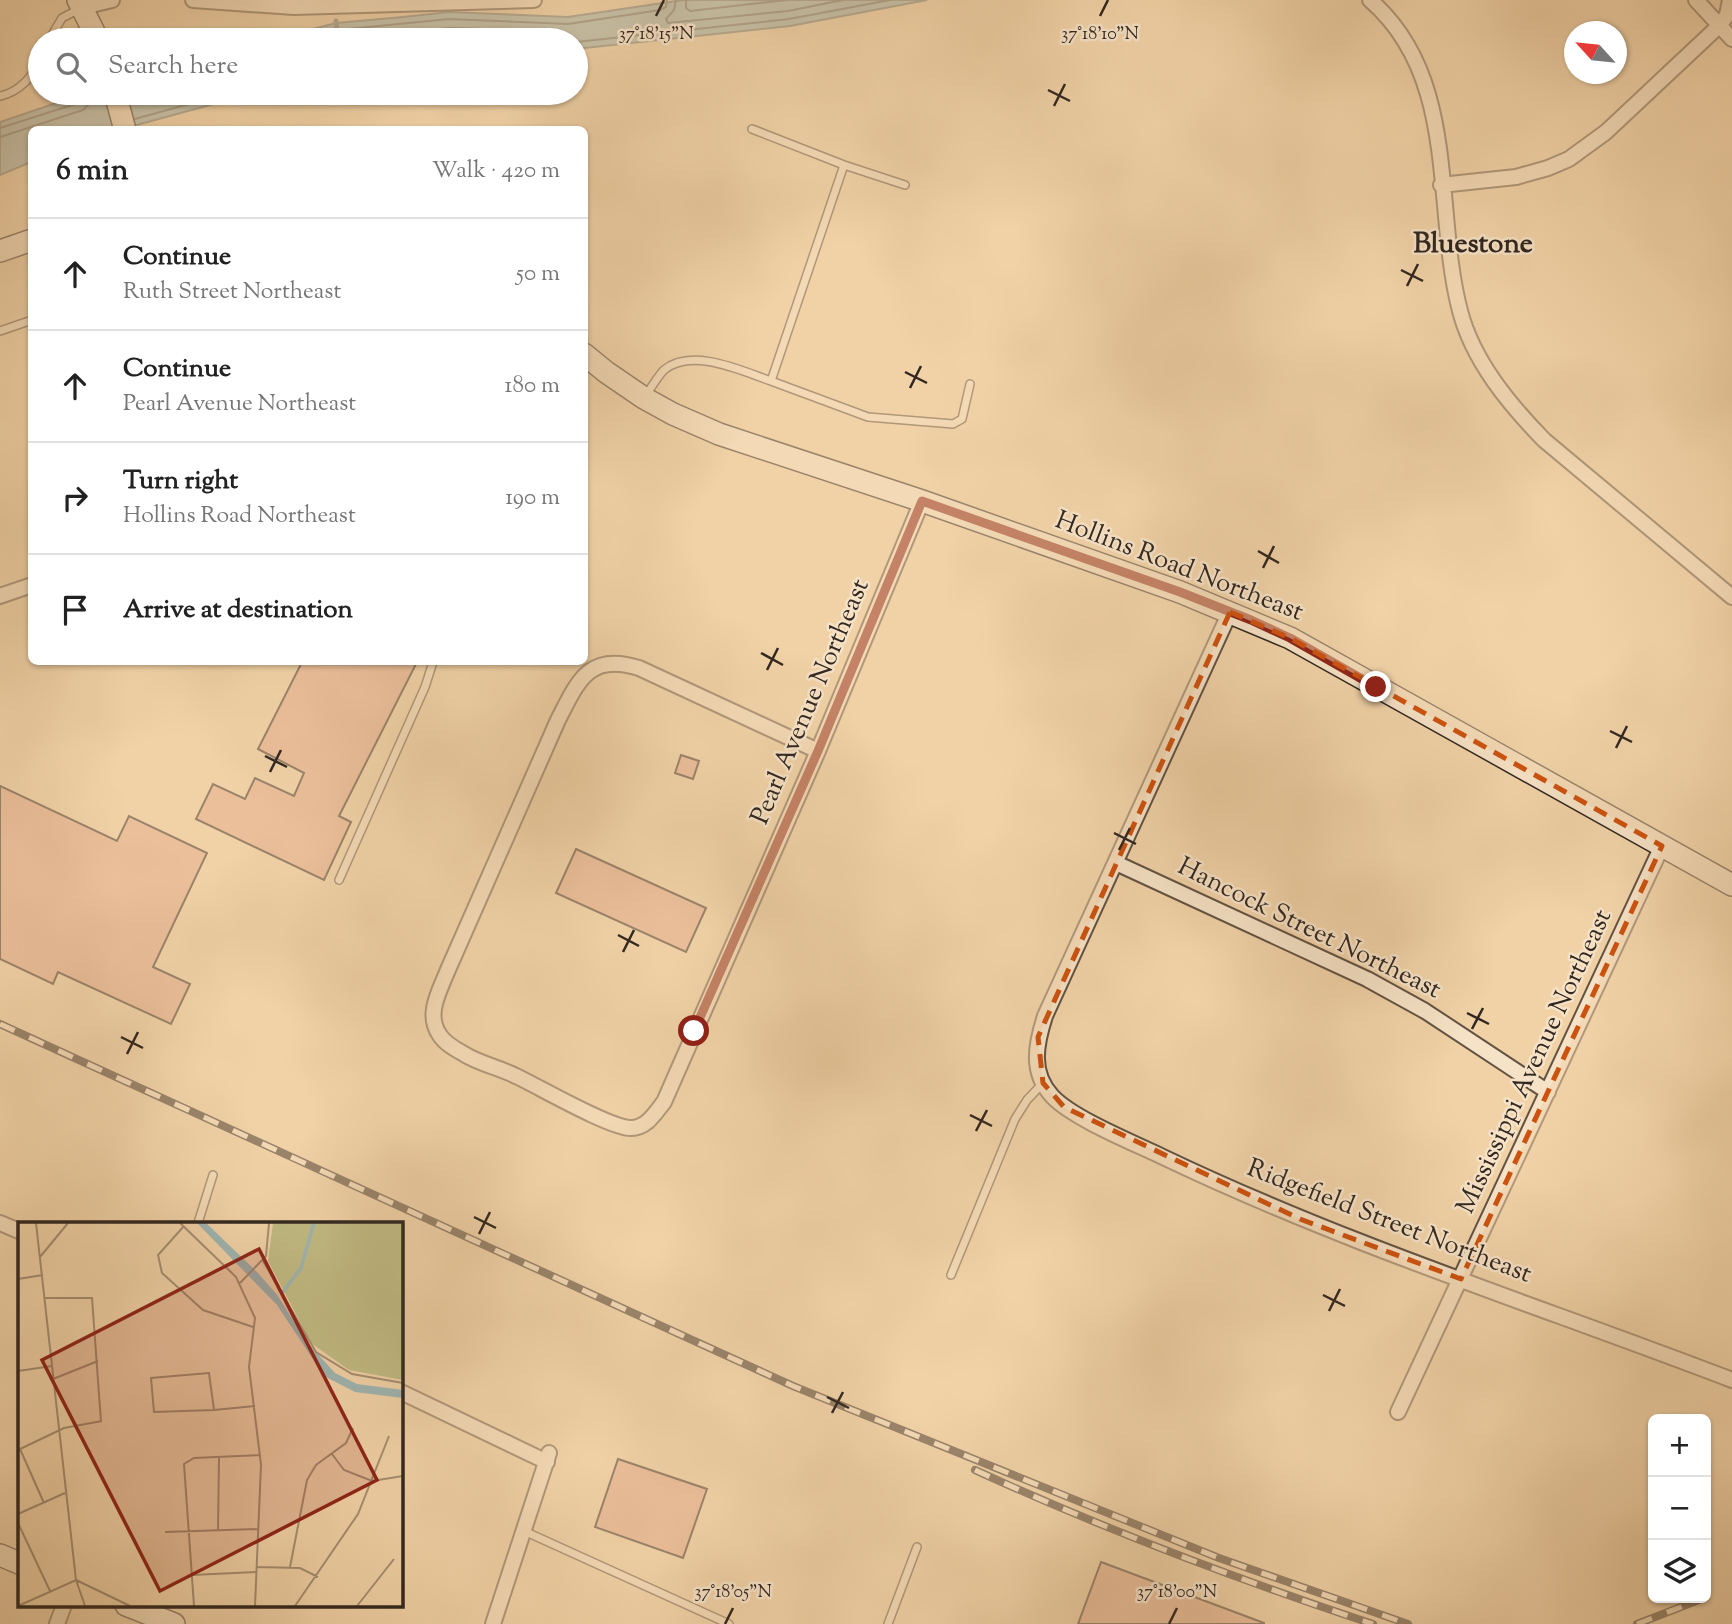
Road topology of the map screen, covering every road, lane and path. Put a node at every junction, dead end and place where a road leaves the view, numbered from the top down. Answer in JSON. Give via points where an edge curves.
{"nodes":[{"id":1,"x":112,"y":0,"type":"edge"},
{"id":2,"x":193,"y":0,"type":"edge"},
{"id":3,"x":534,"y":0,"type":"edge"},
{"id":4,"x":1370,"y":0,"type":"edge"},
{"id":5,"x":1696,"y":0,"type":"edge"},
{"id":6,"x":1730,"y":0,"type":"edge"},
{"id":7,"x":359,"y":3,"type":"edge"},
{"id":8,"x":80,"y":4,"type":"edge"},
{"id":9,"x":1720,"y":25,"type":"junction"},
{"id":10,"x":56,"y":28,"type":"edge"},
{"id":11,"x":92,"y":28,"type":"edge"},
{"id":12,"x":1732,"y":39,"type":"edge"},
{"id":13,"x":28,"y":80,"type":"edge"},
{"id":14,"x":0,"y":96,"type":"edge"},
{"id":15,"x":118,"y":105,"type":"edge"},
{"id":16,"x":124,"y":126,"type":"edge"},
{"id":17,"x":752,"y":130,"type":"dead end"},
{"id":18,"x":844,"y":165,"type":"junction"},
{"id":19,"x":905,"y":185,"type":"dead end"},
{"id":20,"x":1441,"y":186,"type":"junction"},
{"id":21,"x":28,"y":241,"type":"edge"},
{"id":22,"x":0,"y":251,"type":"edge"},
{"id":23,"x":28,"y":321,"type":"edge"},
{"id":24,"x":0,"y":331,"type":"edge"},
{"id":25,"x":588,"y":357,"type":"edge"},
{"id":26,"x":771,"y":381,"type":"junction"},
{"id":27,"x":970,"y":384,"type":"dead end"},
{"id":28,"x":644,"y":398,"type":"junction"},
{"id":29,"x":922,"y":501,"type":"junction"},
{"id":30,"x":28,"y":586,"type":"edge"},
{"id":31,"x":0,"y":596,"type":"edge"},
{"id":32,"x":1732,"y":597,"type":"edge"},
{"id":33,"x":1230,"y":612,"type":"junction"},
{"id":34,"x":432,"y":665,"type":"edge"},
{"id":35,"x":818,"y":751,"type":"junction"},
{"id":36,"x":1662,"y":846,"type":"junction"},
{"id":37,"x":1116,"y":863,"type":"junction"},
{"id":38,"x":339,"y":880,"type":"dead end"},
{"id":39,"x":1732,"y":885,"type":"edge"},
{"id":40,"x":1043,"y":1083,"type":"junction"},
{"id":41,"x":1548,"y":1092,"type":"junction"},
{"id":42,"x":213,"y":1175,"type":"dead end"},
{"id":43,"x":198,"y":1222,"type":"edge"},
{"id":44,"x":0,"y":1223,"type":"edge"},
{"id":45,"x":18,"y":1231,"type":"edge"},
{"id":46,"x":951,"y":1275,"type":"dead end"},
{"id":47,"x":1461,"y":1279,"type":"junction"},
{"id":48,"x":1732,"y":1380,"type":"edge"},
{"id":49,"x":402,"y":1392,"type":"edge"},
{"id":50,"x":1398,"y":1412,"type":"dead end"},
{"id":51,"x":524,"y":1531,"type":"junction"},
{"id":52,"x":917,"y":1547,"type":"dead end"},
{"id":53,"x":0,"y":1555,"type":"edge"},
{"id":54,"x":18,"y":1563,"type":"edge"},
{"id":55,"x":64,"y":1606,"type":"edge"},
{"id":56,"x":132,"y":1606,"type":"edge"},
{"id":57,"x":151,"y":1609,"type":"edge"},
{"id":58,"x":57,"y":1624,"type":"edge"},
{"id":59,"x":174,"y":1624,"type":"edge"},
{"id":60,"x":493,"y":1624,"type":"edge"},
{"id":61,"x":729,"y":1624,"type":"edge"},
{"id":62,"x":888,"y":1624,"type":"edge"}],
"edges":[{"from":1,"to":8,"type":"street"},
{"from":2,"to":7,"type":"street","via":[[294,7]]},
{"from":3,"to":7,"type":"street"},
{"from":4,"to":20,"type":"street","via":[[1399,31],[1420,68],[1438,136]]},
{"from":5,"to":9,"type":"street"},
{"from":6,"to":9,"type":"street"},
{"from":8,"to":10,"type":"lane"},
{"from":8,"to":11,"type":"main road"},
{"from":9,"to":12,"type":"street"},
{"from":9,"to":20,"type":"street","via":[[1606,132],[1569,159],[1516,177]]},
{"from":13,"to":14,"type":"lane"},
{"from":15,"to":16,"type":"main road"},
{"from":17,"to":18,"type":"lane"},
{"from":18,"to":19,"type":"lane"},
{"from":18,"to":26,"type":"lane"},
{"from":20,"to":32,"type":"street","via":[[1460,312],[1498,387],[1544,440]]},
{"from":21,"to":22,"type":"main road"},
{"from":23,"to":24,"type":"lane"},
{"from":25,"to":28,"type":"main road","name":"Hollins Road Northeast"},
{"from":26,"to":27,"type":"lane","via":[[868,417],[953,424],[962,419]]},
{"from":26,"to":28,"type":"lane","via":[[721,363],[686,360],[665,370]]},
{"from":28,"to":29,"type":"main road","name":"Hollins Road Northeast","via":[[719,434]]},
{"from":29,"to":33,"type":"main road","name":"Hollins Road Northeast"},
{"from":29,"to":35,"type":"street","name":"Pearl Avenue Northeast"},
{"from":30,"to":31,"type":"street"},
{"from":33,"to":36,"type":"main road","name":"Hollins Road Northeast","via":[[1290,638]]},
{"from":33,"to":37,"type":"street"},
{"from":34,"to":38,"type":"lane"},
{"from":35,"to":35,"type":"street","name":"Pearl Avenue Northeast","via":[[664,1102],[643,1125],[622,1127],[566,1102],[466,1056],[438,1033],[434,1009],[456,953],[556,727],[578,680],[588,671],[615,662],[639,668]]},
{"from":36,"to":39,"type":"main road","name":"Hollins Road Northeast"},
{"from":36,"to":41,"type":"street","name":"Mississippi Avenue Northeast"},
{"from":37,"to":40,"type":"street","via":[[1038,1037],[1035,1053]]},
{"from":37,"to":41,"type":"street","name":"Hancock Street Northeast","via":[[1367,979],[1425,1011]]},
{"from":40,"to":46,"type":"lane","via":[[1015,1119]]},
{"from":40,"to":47,"type":"street","name":"Ridgefield Street Northeast","via":[[1064,1107],[1176,1163],[1322,1228]]},
{"from":41,"to":47,"type":"street","name":"Mississippi Avenue Northeast"},
{"from":42,"to":43,"type":"lane"},
{"from":44,"to":45,"type":"street"},
{"from":47,"to":48,"type":"street","name":"Ridgefield Street Northeast"},
{"from":47,"to":50,"type":"street","name":"Mississippi Avenue Northeast"},
{"from":49,"to":51,"type":"street","via":[[548,1458]]},
{"from":51,"to":60,"type":"street"},
{"from":51,"to":61,"type":"lane"},
{"from":52,"to":62,"type":"lane"},
{"from":53,"to":54,"type":"main road"},
{"from":55,"to":58,"type":"street"},
{"from":56,"to":57,"type":"main road"},
{"from":57,"to":59,"type":"main road"}]}
